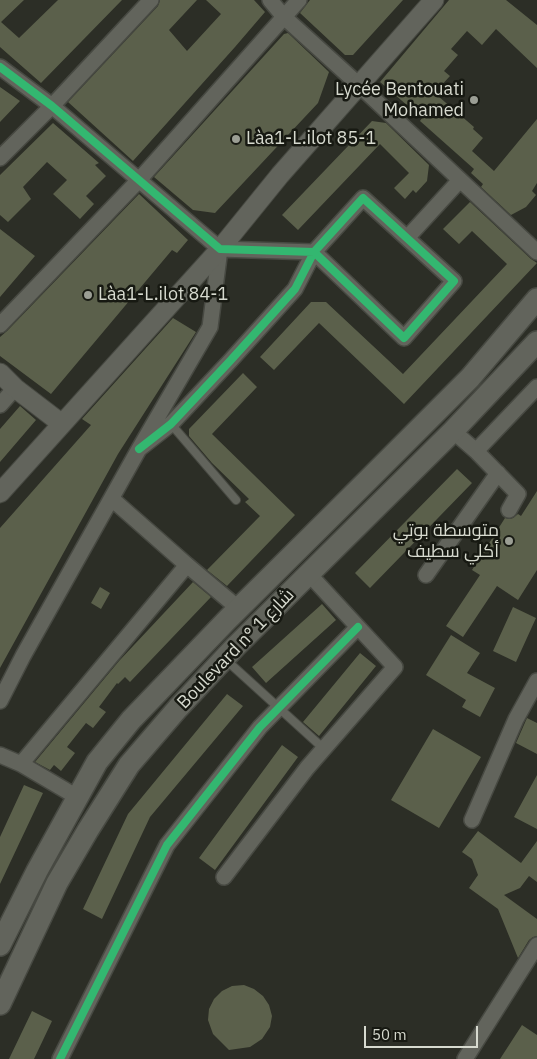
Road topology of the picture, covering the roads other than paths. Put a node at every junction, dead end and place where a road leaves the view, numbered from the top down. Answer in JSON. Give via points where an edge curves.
{"nodes":[{"id":1,"x":151,"y":0,"type":"edge"},
{"id":2,"x":270,"y":0,"type":"edge"},
{"id":3,"x":299,"y":0,"type":"edge"},
{"id":4,"x":434,"y":0,"type":"edge"},
{"id":5,"x":284,"y":17,"type":"junction"},
{"id":6,"x":0,"y":67,"type":"edge"},
{"id":7,"x":359,"y":85,"type":"junction"},
{"id":8,"x":52,"y":106,"type":"junction"},
{"id":9,"x":0,"y":158,"type":"edge"},
{"id":10,"x":139,"y":180,"type":"junction"},
{"id":11,"x":460,"y":180,"type":"junction"},
{"id":12,"x":407,"y":238,"type":"junction"},
{"id":13,"x":220,"y":250,"type":"junction"},
{"id":14,"x":314,"y":252,"type":"junction"},
{"id":15,"x":537,"y":252,"type":"edge"},
{"id":16,"x":537,"y":299,"type":"edge"},
{"id":17,"x":0,"y":325,"type":"edge"},
{"id":18,"x":537,"y":342,"type":"edge"},
{"id":19,"x":0,"y":374,"type":"edge"},
{"id":20,"x":537,"y":387,"type":"edge"},
{"id":21,"x":15,"y":388,"type":"junction"},
{"id":22,"x":0,"y":404,"type":"edge"},
{"id":23,"x":62,"y":424,"type":"junction"},
{"id":24,"x":171,"y":424,"type":"junction"},
{"id":25,"x":453,"y":431,"type":"junction"},
{"id":26,"x":139,"y":449,"type":"junction"},
{"id":27,"x":476,"y":451,"type":"junction"},
{"id":28,"x":498,"y":473,"type":"junction"},
{"id":29,"x":0,"y":493,"type":"edge"},
{"id":30,"x":112,"y":498,"type":"junction"},
{"id":31,"x":236,"y":500,"type":"dead end"},
{"id":32,"x":509,"y":510,"type":"dead end"},
{"id":33,"x":187,"y":565,"type":"junction"},
{"id":34,"x":309,"y":574,"type":"junction"},
{"id":35,"x":426,"y":576,"type":"dead end"},
{"id":36,"x":238,"y":608,"type":"junction"},
{"id":37,"x":358,"y":627,"type":"junction"},
{"id":38,"x":225,"y":658,"type":"junction"},
{"id":39,"x":6,"y":677,"type":"edge"},
{"id":40,"x":537,"y":681,"type":"edge"},
{"id":41,"x":0,"y":701,"type":"edge"},
{"id":42,"x":279,"y":707,"type":"junction"},
{"id":43,"x":323,"y":748,"type":"junction"},
{"id":44,"x":0,"y":755,"type":"edge"},
{"id":45,"x":21,"y":764,"type":"junction"},
{"id":46,"x":78,"y":797,"type":"junction"},
{"id":47,"x":472,"y":820,"type":"dead end"},
{"id":48,"x":224,"y":877,"type":"dead end"},
{"id":49,"x":537,"y":945,"type":"edge"},
{"id":50,"x":0,"y":946,"type":"edge"},
{"id":51,"x":0,"y":1004,"type":"edge"},
{"id":52,"x":60,"y":1059,"type":"edge"},
{"id":53,"x":465,"y":1059,"type":"edge"}],
"edges":[{"from":1,"to":8,"type":"street"},
{"from":2,"to":5,"type":"street"},
{"from":3,"to":5,"type":"street"},
{"from":4,"to":7,"type":"street"},
{"from":5,"to":7,"type":"street"},
{"from":5,"to":10,"type":"street"},
{"from":6,"to":8,"type":"street"},
{"from":7,"to":11,"type":"street"},
{"from":7,"to":13,"type":"street"},
{"from":8,"to":9,"type":"street"},
{"from":8,"to":10,"type":"street"},
{"from":10,"to":13,"type":"street"},
{"from":10,"to":17,"type":"street"},
{"from":11,"to":12,"type":"street"},
{"from":11,"to":15,"type":"street"},
{"from":12,"to":14,"type":"street","via":[[363,198]]},
{"from":12,"to":14,"type":"street","via":[[454,281],[404,338]]},
{"from":13,"to":14,"type":"street"},
{"from":13,"to":23,"type":"street"},
{"from":13,"to":26,"type":"street","via":[[210,327]]},
{"from":14,"to":24,"type":"street","via":[[295,289]]},
{"from":16,"to":36,"type":"main road","name":"Boulevard n° شارع 1","via":[[470,378]]},
{"from":18,"to":25,"type":"main road","name":"Boulevard n° شارع 1"},
{"from":19,"to":21,"type":"street"},
{"from":20,"to":27,"type":"street"},
{"from":21,"to":22,"type":"street"},
{"from":21,"to":23,"type":"street"},
{"from":23,"to":29,"type":"street"},
{"from":24,"to":26,"type":"street"},
{"from":24,"to":31,"type":"lane"},
{"from":25,"to":27,"type":"street"},
{"from":25,"to":34,"type":"main road","name":"Boulevard n° شارع 1"},
{"from":26,"to":30,"type":"street"},
{"from":27,"to":28,"type":"street"},
{"from":28,"to":32,"type":"street","via":[[518,494]]},
{"from":28,"to":35,"type":"street"},
{"from":30,"to":33,"type":"street"},
{"from":30,"to":39,"type":"street","via":[[23,656]]},
{"from":33,"to":36,"type":"street"},
{"from":33,"to":45,"type":"street"},
{"from":34,"to":37,"type":"street"},
{"from":34,"to":38,"type":"main road","name":"Boulevard n° شارع 1"},
{"from":36,"to":46,"type":"main road","name":"Boulevard n° شارع 1","via":[[132,720],[97,762]]},
{"from":37,"to":42,"type":"street"},
{"from":37,"to":43,"type":"street","via":[[395,667]]},
{"from":38,"to":42,"type":"lane"},
{"from":38,"to":51,"type":"main road","name":"Boulevard n° شارع 1","via":[[129,765],[57,883]]},
{"from":39,"to":41,"type":"street"},
{"from":40,"to":47,"type":"street","via":[[516,720]]},
{"from":42,"to":43,"type":"lane"},
{"from":42,"to":52,"type":"street","via":[[260,726],[167,845]]},
{"from":43,"to":48,"type":"street"},
{"from":44,"to":45,"type":"street"},
{"from":45,"to":46,"type":"street"},
{"from":46,"to":50,"type":"main road","name":"Boulevard n° شارع 1"},
{"from":49,"to":53,"type":"street"}]}
